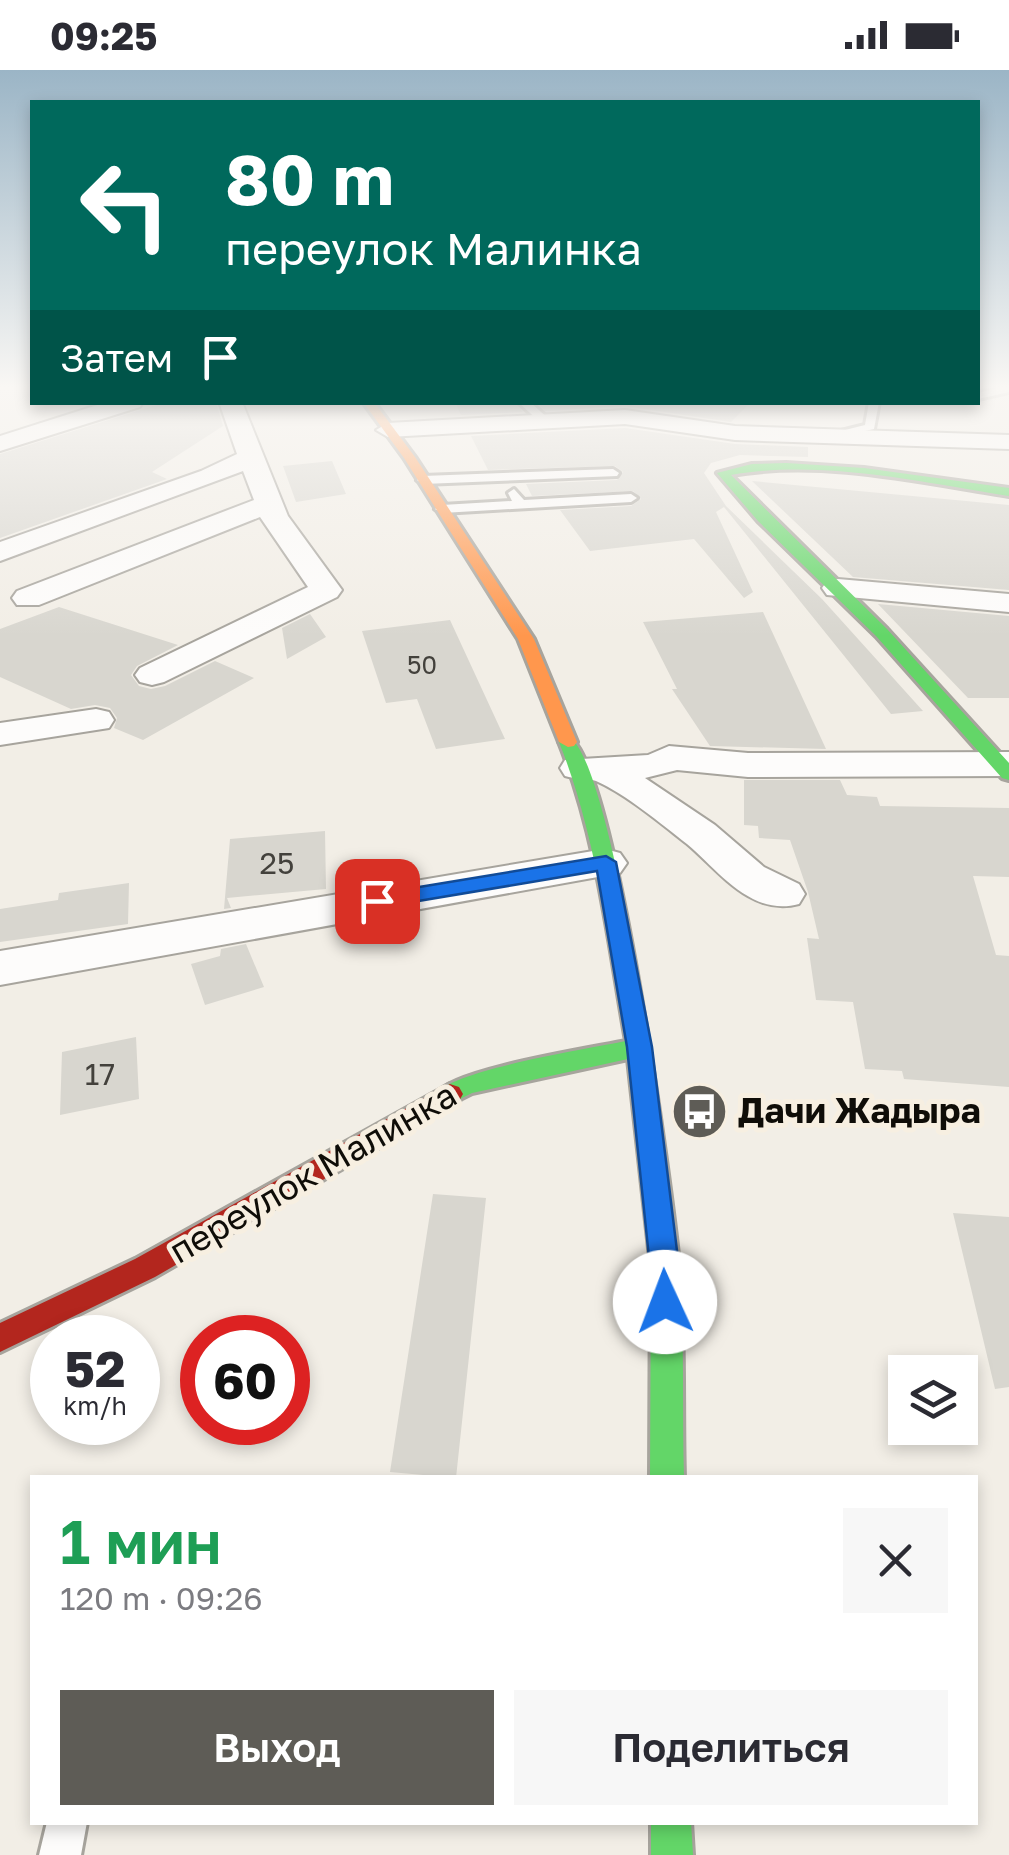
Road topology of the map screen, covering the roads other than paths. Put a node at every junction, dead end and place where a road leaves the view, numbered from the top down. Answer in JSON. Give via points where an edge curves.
{"nodes":[{"id":1,"x":226,"y":469,"type":"edge"},
{"id":2,"x":257,"y":469,"type":"edge"},
{"id":3,"x":416,"y":469,"type":"edge"},
{"id":4,"x":728,"y":469,"type":"edge"},
{"id":5,"x":797,"y":469,"type":"edge"},
{"id":6,"x":613,"y":474,"type":"dead end"},
{"id":7,"x":505,"y":478,"type":"junction"},
{"id":8,"x":424,"y":480,"type":"junction"},
{"id":9,"x":1009,"y":492,"type":"edge"},
{"id":10,"x":631,"y":498,"type":"dead end"},
{"id":11,"x":270,"y":504,"type":"junction"},
{"id":12,"x":520,"y":504,"type":"junction"},
{"id":13,"x":442,"y":509,"type":"junction"},
{"id":14,"x":0,"y":552,"type":"edge"},
{"id":15,"x":838,"y":588,"type":"junction"},
{"id":16,"x":28,"y":598,"type":"dead end"},
{"id":17,"x":1009,"y":603,"type":"edge"},
{"id":18,"x":152,"y":675,"type":"dead end"},
{"id":19,"x":96,"y":720,"type":"dead end"},
{"id":20,"x":0,"y":734,"type":"edge"},
{"id":21,"x":590,"y":768,"type":"junction"},
{"id":22,"x":1007,"y":768,"type":"edge"},
{"id":23,"x":606,"y":862,"type":"junction"},
{"id":24,"x":783,"y":894,"type":"dead end"},
{"id":25,"x":0,"y":968,"type":"edge"},
{"id":26,"x":639,"y":1047,"type":"junction"},
{"id":27,"x":0,"y":1338,"type":"edge"},
{"id":28,"x":667,"y":1475,"type":"edge"},
{"id":29,"x":66,"y":1825,"type":"edge"},
{"id":30,"x":671,"y":1825,"type":"edge"},
{"id":31,"x":60,"y":1855,"type":"edge"},
{"id":32,"x":672,"y":1855,"type":"edge"}],
"edges":[{"from":1,"to":14,"type":"street"},
{"from":2,"to":11,"type":"street"},
{"from":3,"to":8,"type":"main road"},
{"from":4,"to":15,"type":"main road","via":[[723,474],[760,515]]},
{"from":5,"to":9,"type":"main road"},
{"from":6,"to":7,"type":"lane"},
{"from":7,"to":8,"type":"lane"},
{"from":7,"to":12,"type":"lane"},
{"from":8,"to":13,"type":"main road"},
{"from":10,"to":12,"type":"lane"},
{"from":11,"to":16,"type":"street"},
{"from":11,"to":18,"type":"street","via":[[326,590]]},
{"from":12,"to":13,"type":"lane"},
{"from":13,"to":21,"type":"main road","via":[[526,639]]},
{"from":15,"to":17,"type":"street"},
{"from":15,"to":22,"type":"main road"},
{"from":19,"to":20,"type":"street"},
{"from":21,"to":22,"type":"street","via":[[657,766],[670,758]]},
{"from":21,"to":23,"type":"main road"},
{"from":21,"to":24,"type":"street"},
{"from":23,"to":25,"type":"street"},
{"from":23,"to":26,"type":"main road"},
{"from":26,"to":27,"type":"main road","name":"переулок Малинка","via":[[466,1084],[145,1268]]},
{"from":26,"to":28,"type":"main road","via":[[664,1267]]},
{"from":29,"to":31,"type":"lane"},
{"from":30,"to":32,"type":"main road"}]}
